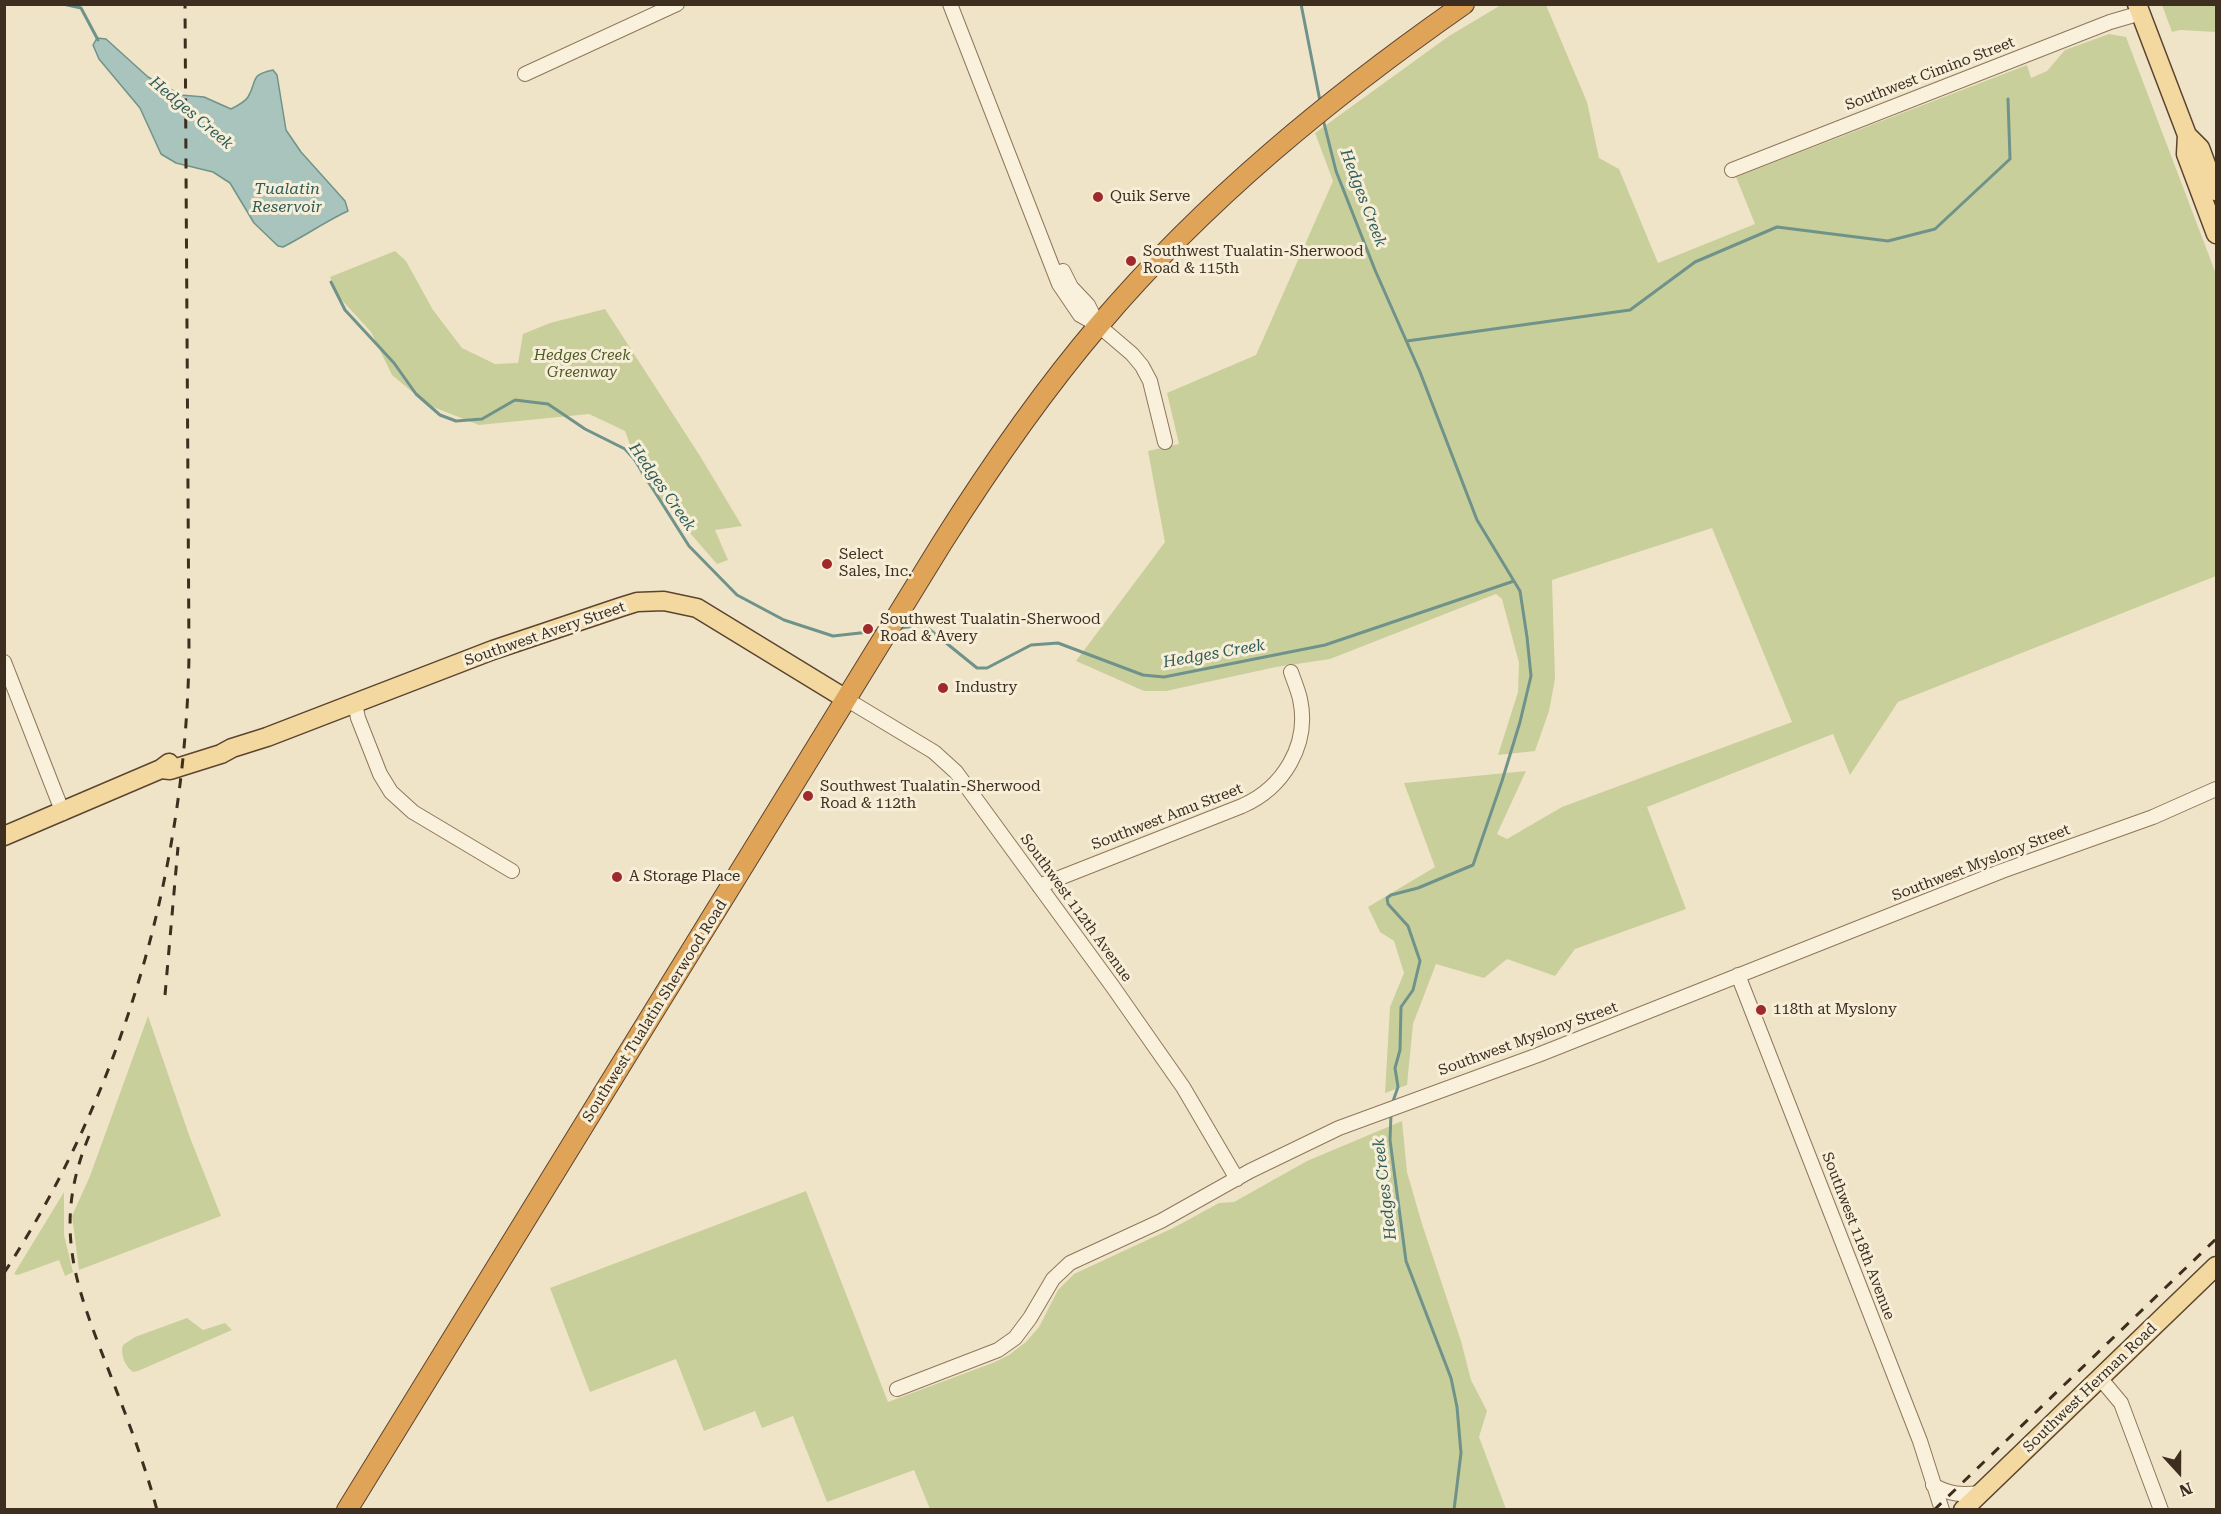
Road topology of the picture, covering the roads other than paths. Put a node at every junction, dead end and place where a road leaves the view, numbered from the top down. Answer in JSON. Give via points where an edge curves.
{"nodes":[{"id":1,"x":677,"y":4,"type":"edge"},
{"id":2,"x":950,"y":4,"type":"edge"},
{"id":3,"x":1464,"y":4,"type":"edge"},
{"id":4,"x":2139,"y":9,"type":"edge"},
{"id":5,"x":525,"y":74,"type":"dead end"},
{"id":6,"x":2187,"y":135,"type":"junction"},
{"id":7,"x":1732,"y":170,"type":"dead end"},
{"id":8,"x":2217,"y":190,"type":"edge"},
{"id":9,"x":2217,"y":234,"type":"edge"},
{"id":10,"x":1098,"y":325,"type":"junction"},
{"id":11,"x":1165,"y":442,"type":"dead end"},
{"id":12,"x":4,"y":663,"type":"edge"},
{"id":13,"x":1291,"y":672,"type":"dead end"},
{"id":14,"x":846,"y":699,"type":"junction"},
{"id":15,"x":355,"y":703,"type":"junction"},
{"id":16,"x":2217,"y":789,"type":"edge"},
{"id":17,"x":63,"y":813,"type":"junction"},
{"id":18,"x":4,"y":836,"type":"edge"},
{"id":19,"x":512,"y":871,"type":"dead end"},
{"id":20,"x":1039,"y":886,"type":"junction"},
{"id":21,"x":1738,"y":975,"type":"junction"},
{"id":22,"x":1237,"y":1179,"type":"junction"},
{"id":23,"x":2217,"y":1266,"type":"edge"},
{"id":24,"x":2100,"y":1378,"type":"junction"},
{"id":25,"x":897,"y":1389,"type":"dead end"},
{"id":26,"x":1933,"y":1485,"type":"junction"},
{"id":27,"x":1980,"y":1493,"type":"junction"},
{"id":28,"x":347,"y":1509,"type":"edge"},
{"id":29,"x":1942,"y":1509,"type":"edge"},
{"id":30,"x":1963,"y":1509,"type":"edge"},
{"id":31,"x":2161,"y":1509,"type":"edge"}],
"edges":[{"from":1,"to":5,"type":"street"},
{"from":2,"to":10,"type":"street","via":[[1048,259],[1080,315]]},
{"from":3,"to":10,"type":"highway","name":"Southwest Tualatin Sherwood Road","via":[[1299,127],[1213,204]]},
{"from":4,"to":6,"type":"main road"},
{"from":4,"to":7,"type":"street","name":"Southwest Cimino Street"},
{"from":6,"to":8,"type":"main road","via":[[2200,148]]},
{"from":6,"to":9,"type":"main road","via":[[2186,154]]},
{"from":10,"to":11,"type":"street","via":[[1132,354],[1146,372]]},
{"from":10,"to":14,"type":"highway","name":"Southwest Tualatin Sherwood Road","via":[[996,460]]},
{"from":12,"to":17,"type":"street"},
{"from":13,"to":20,"type":"street","name":"Southwest Amu Street","via":[[1302,711],[1300,735],[1293,759],[1274,785],[1253,801]]},
{"from":14,"to":15,"type":"main road","name":"Southwest Avery Street","via":[[713,616],[685,604],[664,601],[611,610]]},
{"from":14,"to":20,"type":"street","name":"Southwest 112th Avenue","via":[[950,765]]},
{"from":14,"to":28,"type":"highway","name":"Southwest Tualatin Sherwood Road"},
{"from":15,"to":17,"type":"main road","name":"Southwest Avery Street","via":[[231,748],[221,747],[167,763]]},
{"from":15,"to":19,"type":"street","via":[[380,774],[391,792],[413,812]]},
{"from":16,"to":21,"type":"street","name":"Southwest Myslony Street","via":[[2154,817],[2002,871]]},
{"from":17,"to":18,"type":"main road","name":"Southwest Avery Street"},
{"from":20,"to":22,"type":"street","name":"Southwest 112th Avenue","via":[[1183,1088]]},
{"from":21,"to":22,"type":"street","name":"Southwest Myslony Street","via":[[1538,1055],[1339,1128]]},
{"from":21,"to":26,"type":"street","name":"Southwest 118th Avenue","via":[[1917,1432]]},
{"from":22,"to":25,"type":"street","name":"Southwest Myslony Street","via":[[1161,1221],[1070,1263],[1053,1279],[1015,1338],[998,1350]]},
{"from":23,"to":24,"type":"main road","name":"Southwest Herman Road"},
{"from":24,"to":27,"type":"main road","name":"Southwest Herman Road"},
{"from":24,"to":31,"type":"street","via":[[2121,1403]]},
{"from":26,"to":27,"type":"street","via":[[1950,1494]]},
{"from":26,"to":29,"type":"street","name":"Southwest 118th Avenue"},
{"from":27,"to":30,"type":"main road","name":"Southwest Herman Road"}]}
